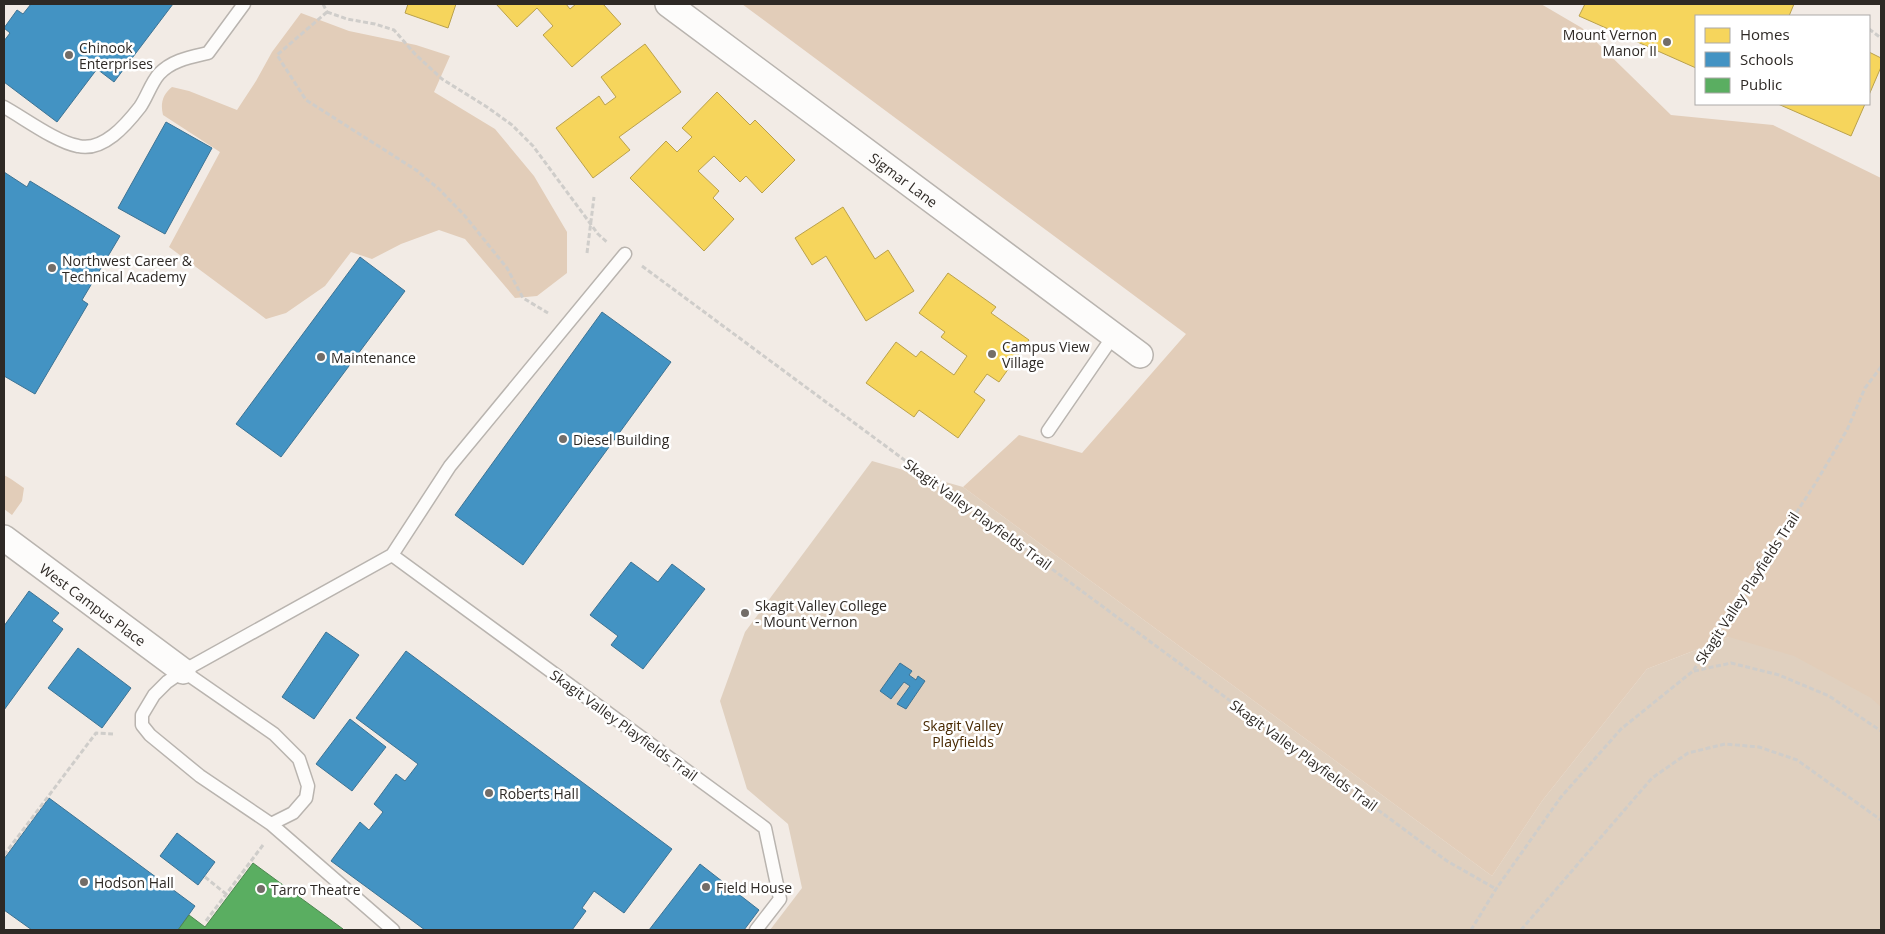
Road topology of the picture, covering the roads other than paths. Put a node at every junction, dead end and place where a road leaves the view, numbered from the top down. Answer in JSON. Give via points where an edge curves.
{"nodes":[{"id":1,"x":244,"y":4,"type":"edge"},
{"id":2,"x":668,"y":4,"type":"edge"},
{"id":3,"x":4,"y":107,"type":"edge"},
{"id":4,"x":625,"y":254,"type":"road end"},
{"id":5,"x":1114,"y":335,"type":"junction"},
{"id":6,"x":1140,"y":355,"type":"dead end"},
{"id":7,"x":1048,"y":431,"type":"dead end"},
{"id":8,"x":4,"y":538,"type":"edge"},
{"id":9,"x":392,"y":555,"type":"junction"},
{"id":10,"x":183,"y":671,"type":"junction"},
{"id":11,"x":271,"y":824,"type":"junction"},
{"id":12,"x":392,"y":930,"type":"edge"},
{"id":13,"x":756,"y":930,"type":"edge"}],
"edges":[{"from":1,"to":3,"type":"lane","via":[[208,54],[180,60],[160,74],[140,107],[119,131],[92,148],[77,146]]},
{"from":2,"to":5,"type":"street","name":"Sigmar Lane"},
{"from":4,"to":9,"type":"lane","via":[[450,466]]},
{"from":5,"to":6,"type":"street","name":"Sigmar Lane"},
{"from":5,"to":7,"type":"lane"},
{"from":8,"to":10,"type":"street","name":"West Campus Place"},
{"from":9,"to":10,"type":"lane"},
{"from":9,"to":13,"type":"lane","name":"Skagit Valley Playfields Trail","via":[[765,828],[780,899]]},
{"from":10,"to":11,"type":"lane","via":[[274,734],[299,759],[308,786],[306,798],[292,813]]},
{"from":10,"to":11,"type":"lane","via":[[154,695],[142,715],[142,725],[200,776]]},
{"from":11,"to":12,"type":"lane"}]}
